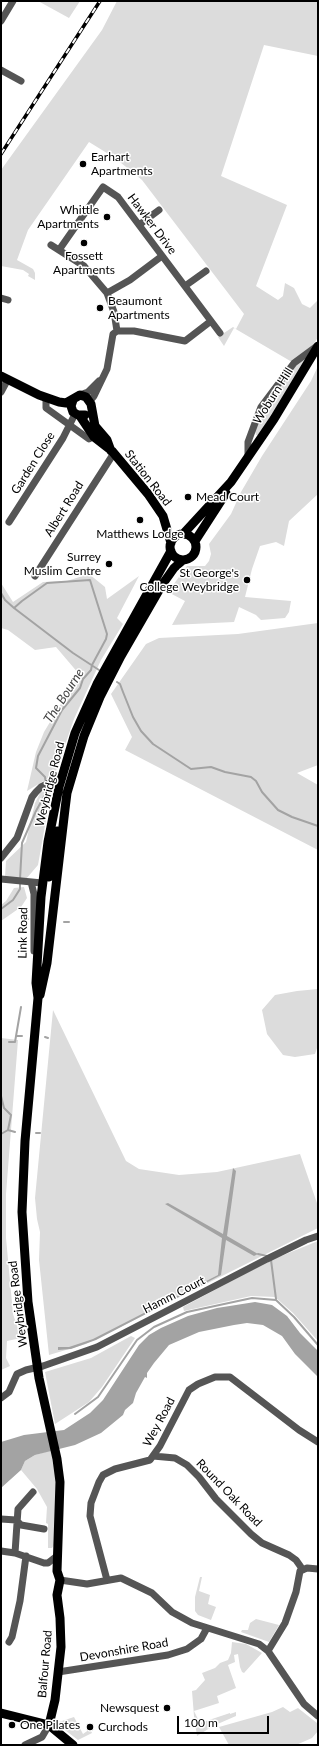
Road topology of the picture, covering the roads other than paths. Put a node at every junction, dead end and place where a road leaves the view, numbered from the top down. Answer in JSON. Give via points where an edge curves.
{"nodes":[{"id":1,"x":14,"y":1,"type":"edge"},
{"id":2,"x":1,"y":21,"type":"edge"},
{"id":3,"x":1,"y":70,"type":"edge"},
{"id":4,"x":21,"y":81,"type":"dead end"},
{"id":5,"x":159,"y":210,"type":"dead end"},
{"id":6,"x":139,"y":225,"type":"junction"},
{"id":7,"x":51,"y":245,"type":"dead end"},
{"id":8,"x":59,"y":250,"type":"junction"},
{"id":9,"x":162,"y":256,"type":"junction"},
{"id":10,"x":206,"y":271,"type":"dead end"},
{"id":11,"x":185,"y":286,"type":"junction"},
{"id":12,"x":107,"y":293,"type":"junction"},
{"id":13,"x":211,"y":321,"type":"junction"},
{"id":14,"x":117,"y":331,"type":"junction"},
{"id":15,"x":220,"y":333,"type":"dead end"},
{"id":16,"x":318,"y":346,"type":"edge"},
{"id":17,"x":105,"y":375,"type":"junction"},
{"id":18,"x":5,"y":377,"type":"edge"},
{"id":19,"x":1,"y":392,"type":"edge"},
{"id":20,"x":47,"y":398,"type":"junction"},
{"id":21,"x":90,"y":404,"type":"junction"},
{"id":22,"x":76,"y":407,"type":"junction"},
{"id":23,"x":70,"y":425,"type":"junction"},
{"id":24,"x":97,"y":434,"type":"junction"},
{"id":25,"x":113,"y":452,"type":"junction"},
{"id":26,"x":248,"y":457,"type":"junction"},
{"id":27,"x":231,"y":482,"type":"junction"},
{"id":28,"x":164,"y":521,"type":"junction"},
{"id":29,"x":9,"y":522,"type":"dead end"},
{"id":30,"x":182,"y":534,"type":"junction"},
{"id":31,"x":195,"y":541,"type":"junction"},
{"id":32,"x":171,"y":547,"type":"junction"},
{"id":33,"x":183,"y":560,"type":"junction"},
{"id":34,"x":35,"y":576,"type":"dead end"},
{"id":35,"x":62,"y":777,"type":"junction"},
{"id":36,"x":65,"y":809,"type":"junction"},
{"id":37,"x":1,"y":858,"type":"edge"},
{"id":38,"x":1,"y":879,"type":"edge"},
{"id":39,"x":30,"y":882,"type":"junction"},
{"id":40,"x":42,"y":883,"type":"junction"},
{"id":41,"x":36,"y":983,"type":"junction"},
{"id":42,"x":38,"y":998,"type":"junction"},
{"id":43,"x":318,"y":1236,"type":"edge"},
{"id":44,"x":38,"y":1368,"type":"junction"},
{"id":45,"x":1,"y":1398,"type":"edge"},
{"id":46,"x":318,"y":1442,"type":"edge"},
{"id":47,"x":153,"y":1456,"type":"junction"},
{"id":48,"x":33,"y":1492,"type":"dead end"},
{"id":49,"x":1,"y":1519,"type":"edge"},
{"id":50,"x":18,"y":1523,"type":"junction"},
{"id":51,"x":44,"y":1529,"type":"dead end"},
{"id":52,"x":1,"y":1551,"type":"edge"},
{"id":53,"x":15,"y":1553,"type":"junction"},
{"id":54,"x":26,"y":1556,"type":"junction"},
{"id":55,"x":57,"y":1556,"type":"junction"},
{"id":56,"x":318,"y":1568,"type":"edge"},
{"id":57,"x":303,"y":1570,"type":"junction"},
{"id":58,"x":60,"y":1580,"type":"junction"},
{"id":59,"x":107,"y":1580,"type":"junction"},
{"id":60,"x":207,"y":1628,"type":"junction"},
{"id":61,"x":9,"y":1642,"type":"dead end"},
{"id":62,"x":268,"y":1651,"type":"junction"},
{"id":63,"x":58,"y":1672,"type":"junction"},
{"id":64,"x":1,"y":1713,"type":"edge"},
{"id":65,"x":318,"y":1716,"type":"edge"},
{"id":66,"x":49,"y":1725,"type":"junction"},
{"id":67,"x":25,"y":1745,"type":"edge"},
{"id":68,"x":73,"y":1745,"type":"edge"}],
"edges":[{"from":1,"to":2,"type":"street"},
{"from":3,"to":4,"type":"street"},
{"from":5,"to":6,"type":"street"},
{"from":6,"to":8,"type":"street","name":"Hawker Drive","via":[[118,197],[103,187]]},
{"from":6,"to":9,"type":"street","name":"Hawker Drive"},
{"from":7,"to":8,"type":"street"},
{"from":8,"to":12,"type":"street","via":[[84,266]]},
{"from":9,"to":11,"type":"street","name":"Hawker Drive"},
{"from":9,"to":12,"type":"street","via":[[130,280]]},
{"from":10,"to":11,"type":"street"},
{"from":11,"to":13,"type":"street","name":"Hawker Drive"},
{"from":12,"to":14,"type":"street"},
{"from":13,"to":14,"type":"street","via":[[184,341],[134,331]]},
{"from":13,"to":15,"type":"street","name":"Hawker Drive"},
{"from":14,"to":17,"type":"street","via":[[113,334]]},
{"from":16,"to":26,"type":"main road","name":"Woburn Hill"},
{"from":16,"to":26,"type":"street","name":"Woburn Hill","via":[[294,362],[261,407],[248,442]]},
{"from":17,"to":21,"type":"street"},
{"from":17,"to":22,"type":"street"},
{"from":18,"to":19,"type":"street"},
{"from":18,"to":20,"type":"main road"},
{"from":20,"to":22,"type":"main road"},
{"from":20,"to":23,"type":"street","via":[[46,408]]},
{"from":21,"to":22,"type":"main road","via":[[86,397]]},
{"from":21,"to":22,"type":"main road","via":[[86,414]]},
{"from":21,"to":24,"type":"main road","name":"Station Road"},
{"from":22,"to":23,"type":"street","name":"Garden Close"},
{"from":22,"to":24,"type":"main road","name":"Station Road"},
{"from":23,"to":24,"type":"street","via":[[89,439]]},
{"from":23,"to":29,"type":"street","name":"Garden Close"},
{"from":24,"to":25,"type":"main road","name":"Station Road","via":[[107,440]]},
{"from":25,"to":28,"type":"main road","name":"Station Road","via":[[160,510]]},
{"from":25,"to":34,"type":"street","name":"Albert Road"},
{"from":26,"to":27,"type":"main road","name":"Woburn Hill"},
{"from":27,"to":30,"type":"main road","name":"Woburn Hill"},
{"from":27,"to":31,"type":"main road","name":"Woburn Hill"},
{"from":28,"to":30,"type":"main road","name":"Station Road","via":[[169,528]]},
{"from":28,"to":32,"type":"main road","name":"Station Road"},
{"from":30,"to":31,"type":"main road","via":[[190,536]]},
{"from":30,"to":32,"type":"main road"},
{"from":31,"to":33,"type":"main road","via":[[194,554]]},
{"from":32,"to":33,"type":"main road","via":[[175,557]]},
{"from":32,"to":35,"type":"main road","name":"Weybridge Road","via":[[97,684],[75,733]]},
{"from":33,"to":36,"type":"main road","name":"Weybridge Road","via":[[162,585],[100,696],[76,759]]},
{"from":35,"to":37,"type":"street","via":[[41,787],[32,797],[17,838]]},
{"from":35,"to":40,"type":"main road","name":"Weybridge Road"},
{"from":36,"to":40,"type":"main road","via":[[55,834],[48,880]]},
{"from":36,"to":42,"type":"main road","name":"Weybridge Road","via":[[47,963]]},
{"from":38,"to":39,"type":"street"},
{"from":39,"to":40,"type":"street"},
{"from":39,"to":41,"type":"street","name":"Link Road","via":[[34,894],[33,975]]},
{"from":40,"to":41,"type":"main road","name":"Weybridge Road"},
{"from":41,"to":42,"type":"main road","name":"Weybridge Road"},
{"from":42,"to":44,"type":"main road","name":"Weybridge Road","via":[[25,1141],[22,1212],[28,1297]]},
{"from":43,"to":44,"type":"street","name":"Hamm Court","via":[[267,1259],[97,1347]]},
{"from":44,"to":45,"type":"street","name":"Hamm Court","via":[[17,1374],[9,1392]]},
{"from":44,"to":55,"type":"main road","name":"Weybridge Road","via":[[56,1451],[60,1489]]},
{"from":46,"to":47,"type":"street","name":"Wey Road","via":[[241,1384],[230,1378],[215,1377],[189,1390]]},
{"from":47,"to":57,"type":"street","name":"Round Oak Road","via":[[174,1458],[187,1465],[251,1534],[262,1543],[289,1555]]},
{"from":47,"to":59,"type":"street","name":"Wey Road","via":[[150,1460],[115,1469],[103,1475],[94,1494],[90,1516]]},
{"from":48,"to":50,"type":"street","via":[[19,1505]]},
{"from":49,"to":50,"type":"street","via":[[16,1520]]},
{"from":50,"to":51,"type":"street"},
{"from":50,"to":53,"type":"street"},
{"from":52,"to":53,"type":"street"},
{"from":53,"to":54,"type":"street"},
{"from":54,"to":55,"type":"street","via":[[44,1563]]},
{"from":54,"to":61,"type":"street","via":[[20,1601]]},
{"from":55,"to":58,"type":"main road","name":"Weybridge Road"},
{"from":56,"to":57,"type":"street"},
{"from":57,"to":62,"type":"street","via":[[298,1575],[296,1592],[285,1623]]},
{"from":58,"to":59,"type":"street","via":[[87,1584]]},
{"from":58,"to":63,"type":"main road","name":"Balfour Road","via":[[57,1595],[61,1634]]},
{"from":59,"to":60,"type":"street","via":[[121,1578],[135,1584],[152,1593],[180,1617]]},
{"from":60,"to":62,"type":"street","via":[[247,1639]]},
{"from":60,"to":63,"type":"street","name":"Devonshire Road","via":[[201,1639],[187,1649],[168,1655]]},
{"from":62,"to":65,"type":"street","via":[[297,1695]]},
{"from":63,"to":66,"type":"main road","name":"Balfour Road","via":[[52,1720]]},
{"from":64,"to":66,"type":"main road"},
{"from":66,"to":67,"type":"street","via":[[42,1737]]},
{"from":66,"to":68,"type":"main road"}]}
